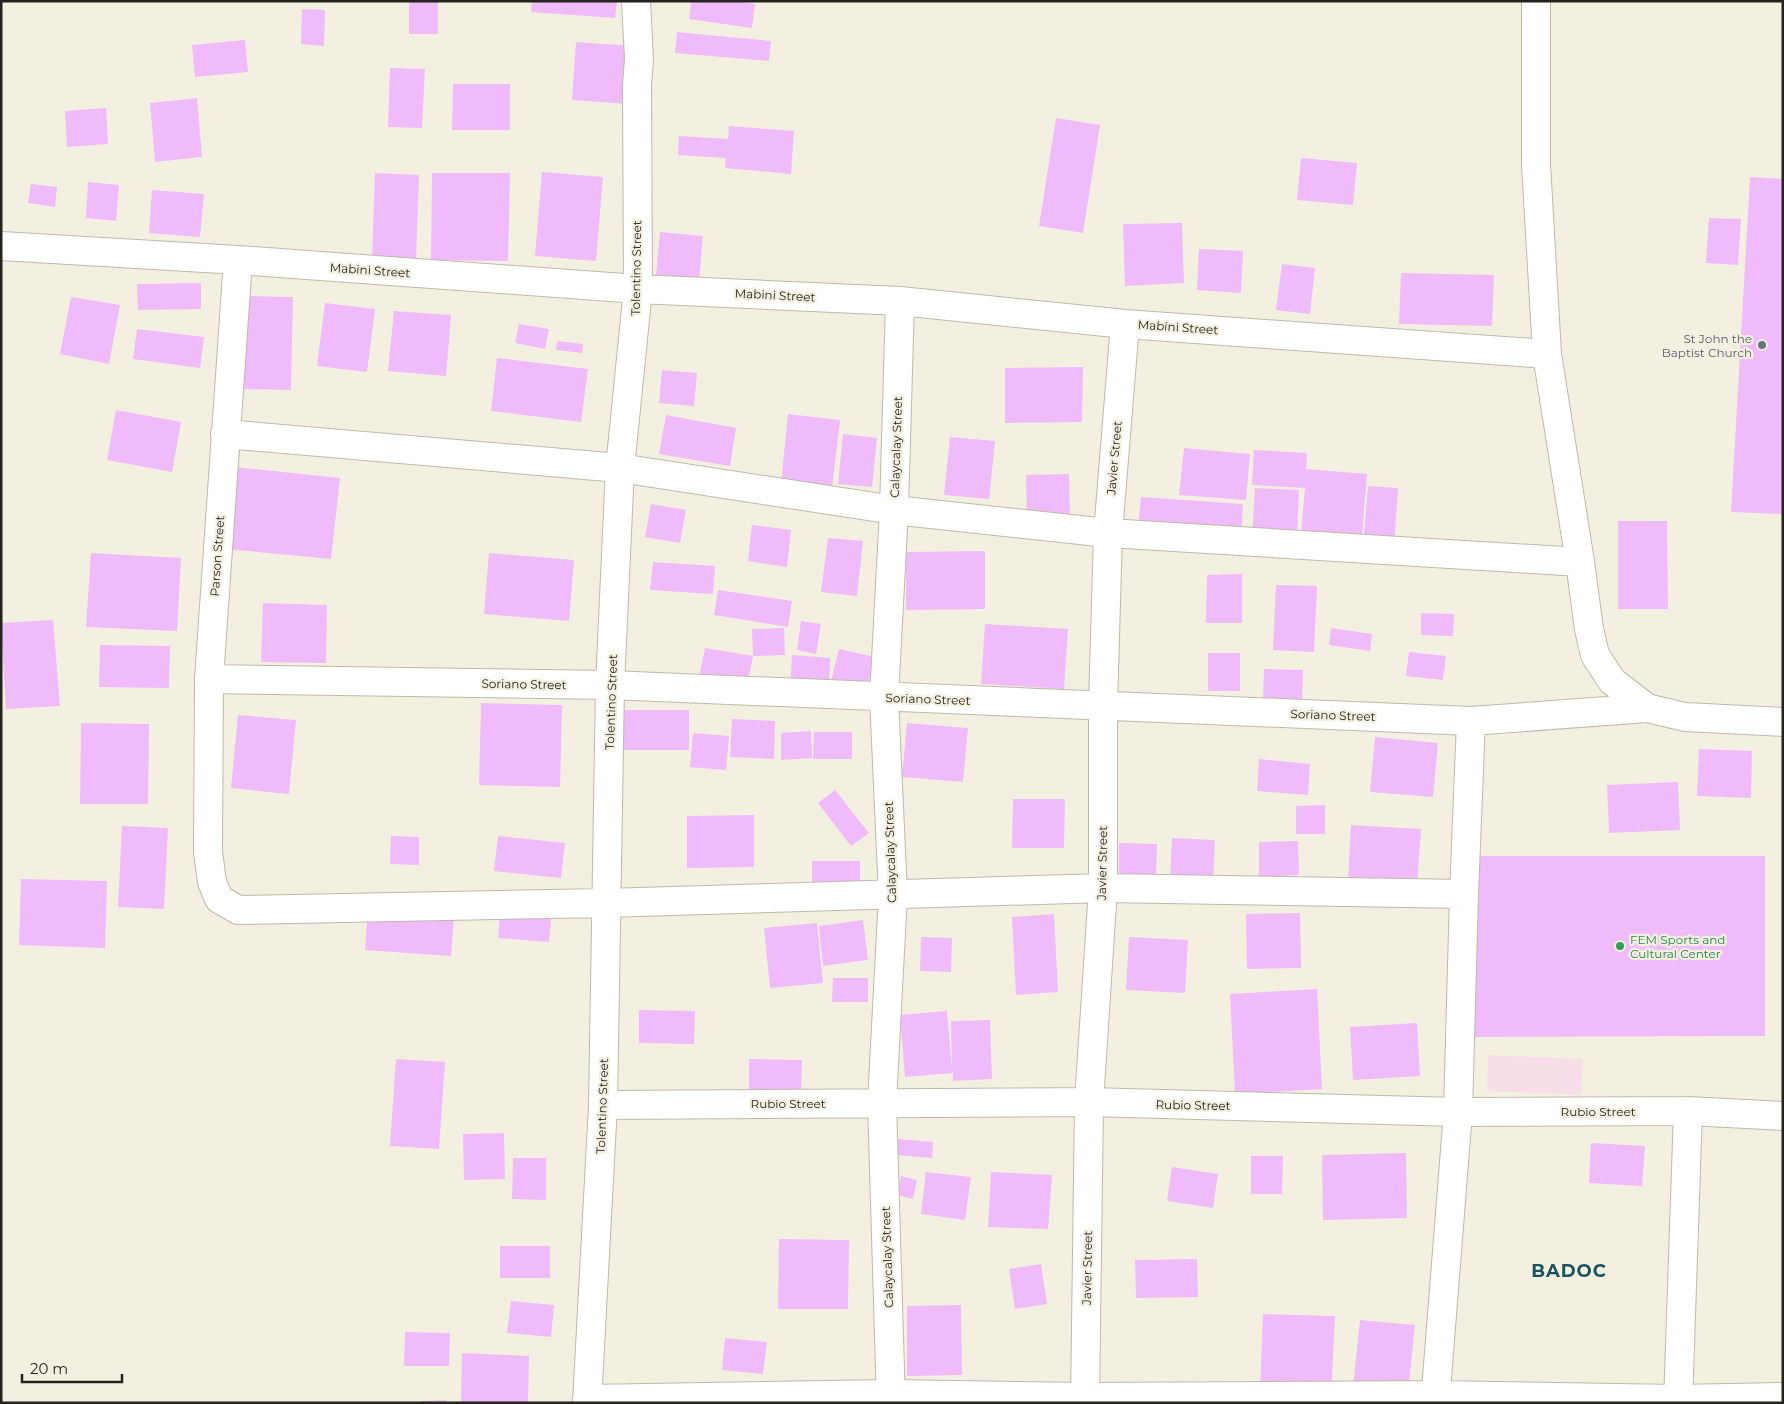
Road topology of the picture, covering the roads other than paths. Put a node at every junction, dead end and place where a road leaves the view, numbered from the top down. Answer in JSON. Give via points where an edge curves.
{"nodes":[{"id":1,"x":636,"y":1,"type":"edge"},
{"id":2,"x":1536,"y":1,"type":"edge"},
{"id":3,"x":1,"y":246,"type":"edge"},
{"id":4,"x":238,"y":260,"type":"junction"},
{"id":5,"x":638,"y":289,"type":"junction"},
{"id":6,"x":900,"y":301,"type":"junction"},
{"id":7,"x":1125,"y":324,"type":"junction"},
{"id":8,"x":1547,"y":354,"type":"junction"},
{"id":9,"x":225,"y":434,"type":"junction"},
{"id":10,"x":620,"y":468,"type":"junction"},
{"id":11,"x":894,"y":510,"type":"junction"},
{"id":12,"x":1108,"y":533,"type":"junction"},
{"id":13,"x":1580,"y":562,"type":"junction"},
{"id":14,"x":209,"y":679,"type":"junction"},
{"id":15,"x":610,"y":685,"type":"junction"},
{"id":16,"x":884,"y":697,"type":"junction"},
{"id":17,"x":1103,"y":706,"type":"junction"},
{"id":18,"x":1647,"y":708,"type":"junction"},
{"id":19,"x":1471,"y":721,"type":"junction"},
{"id":20,"x":1783,"y":722,"type":"edge"},
{"id":21,"x":1103,"y":888,"type":"junction"},
{"id":22,"x":1464,"y":894,"type":"junction"},
{"id":23,"x":893,"y":895,"type":"junction"},
{"id":24,"x":606,"y":903,"type":"junction"},
{"id":25,"x":882,"y":1102,"type":"junction"},
{"id":26,"x":1089,"y":1102,"type":"junction"},
{"id":27,"x":603,"y":1105,"type":"junction"},
{"id":28,"x":1688,"y":1111,"type":"junction"},
{"id":29,"x":1458,"y":1112,"type":"junction"},
{"id":30,"x":1783,"y":1116,"type":"edge"},
{"id":31,"x":1783,"y":1397,"type":"edge"},
{"id":32,"x":891,"y":1398,"type":"edge"},
{"id":33,"x":1436,"y":1399,"type":"edge"},
{"id":34,"x":1085,"y":1400,"type":"edge"},
{"id":35,"x":587,"y":1401,"type":"edge"},
{"id":36,"x":1678,"y":1401,"type":"edge"}],
"edges":[{"from":1,"to":5,"type":"street","name":"Tolentino Street","via":[[639,59],[636,85]]},
{"from":2,"to":8,"type":"street","via":[[1536,164]]},
{"from":3,"to":4,"type":"street","name":"Mabini Street"},
{"from":4,"to":5,"type":"street","name":"Mabini Street"},
{"from":4,"to":9,"type":"street","name":"Parson Street"},
{"from":5,"to":6,"type":"street","name":"Mabini Street"},
{"from":5,"to":10,"type":"street","name":"Tolentino Street"},
{"from":6,"to":7,"type":"street","name":"Mabini Street"},
{"from":6,"to":11,"type":"street","name":"Calaycalay Street"},
{"from":7,"to":8,"type":"street","name":"Mabini Street"},
{"from":7,"to":12,"type":"street","name":"Javier Street"},
{"from":8,"to":13,"type":"street"},
{"from":9,"to":10,"type":"street"},
{"from":9,"to":14,"type":"street","name":"Parson Street"},
{"from":10,"to":11,"type":"street"},
{"from":10,"to":15,"type":"street","name":"Tolentino Street"},
{"from":11,"to":12,"type":"street"},
{"from":11,"to":16,"type":"street","name":"Calaycalay Street"},
{"from":12,"to":13,"type":"street"},
{"from":12,"to":17,"type":"street","name":"Javier Street"},
{"from":13,"to":18,"type":"street","via":[[1595,655],[1612,681]]},
{"from":14,"to":15,"type":"street","name":"Soriano Street"},
{"from":14,"to":24,"type":"street","name":"Parson Street","via":[[208,852],[212,882],[219,899],[238,910]]},
{"from":15,"to":16,"type":"street","name":"Soriano Street"},
{"from":15,"to":24,"type":"street","name":"Tolentino Street"},
{"from":16,"to":17,"type":"street","name":"Soriano Street"},
{"from":16,"to":23,"type":"street","name":"Calaycalay Street"},
{"from":17,"to":19,"type":"street","name":"Soriano Street"},
{"from":17,"to":21,"type":"street","name":"Javier Street"},
{"from":18,"to":19,"type":"street","name":"Soriano Street"},
{"from":18,"to":20,"type":"street","via":[[1685,717]]},
{"from":19,"to":22,"type":"street"},
{"from":21,"to":22,"type":"street","name":"Parson Street"},
{"from":21,"to":23,"type":"street","name":"Parson Street"},
{"from":21,"to":26,"type":"street","name":"Javier Street"},
{"from":22,"to":29,"type":"street"},
{"from":23,"to":24,"type":"street","name":"Parson Street"},
{"from":23,"to":25,"type":"street","name":"Calaycalay Street"},
{"from":24,"to":27,"type":"street","name":"Tolentino Street"},
{"from":25,"to":26,"type":"street","name":"Rubio Street"},
{"from":25,"to":27,"type":"street","name":"Rubio Street"},
{"from":25,"to":32,"type":"street","name":"Calaycalay Street"},
{"from":26,"to":29,"type":"street","name":"Rubio Street"},
{"from":26,"to":34,"type":"street","name":"Javier Street"},
{"from":27,"to":35,"type":"street","name":"Tolentino Street"},
{"from":28,"to":29,"type":"street","name":"Rubio Street"},
{"from":28,"to":30,"type":"street","name":"Rubio Street"},
{"from":28,"to":36,"type":"street"},
{"from":29,"to":33,"type":"street"},
{"from":31,"to":36,"type":"street"},
{"from":32,"to":34,"type":"street"},
{"from":32,"to":35,"type":"street"},
{"from":33,"to":34,"type":"street"},
{"from":33,"to":36,"type":"street"}]}
